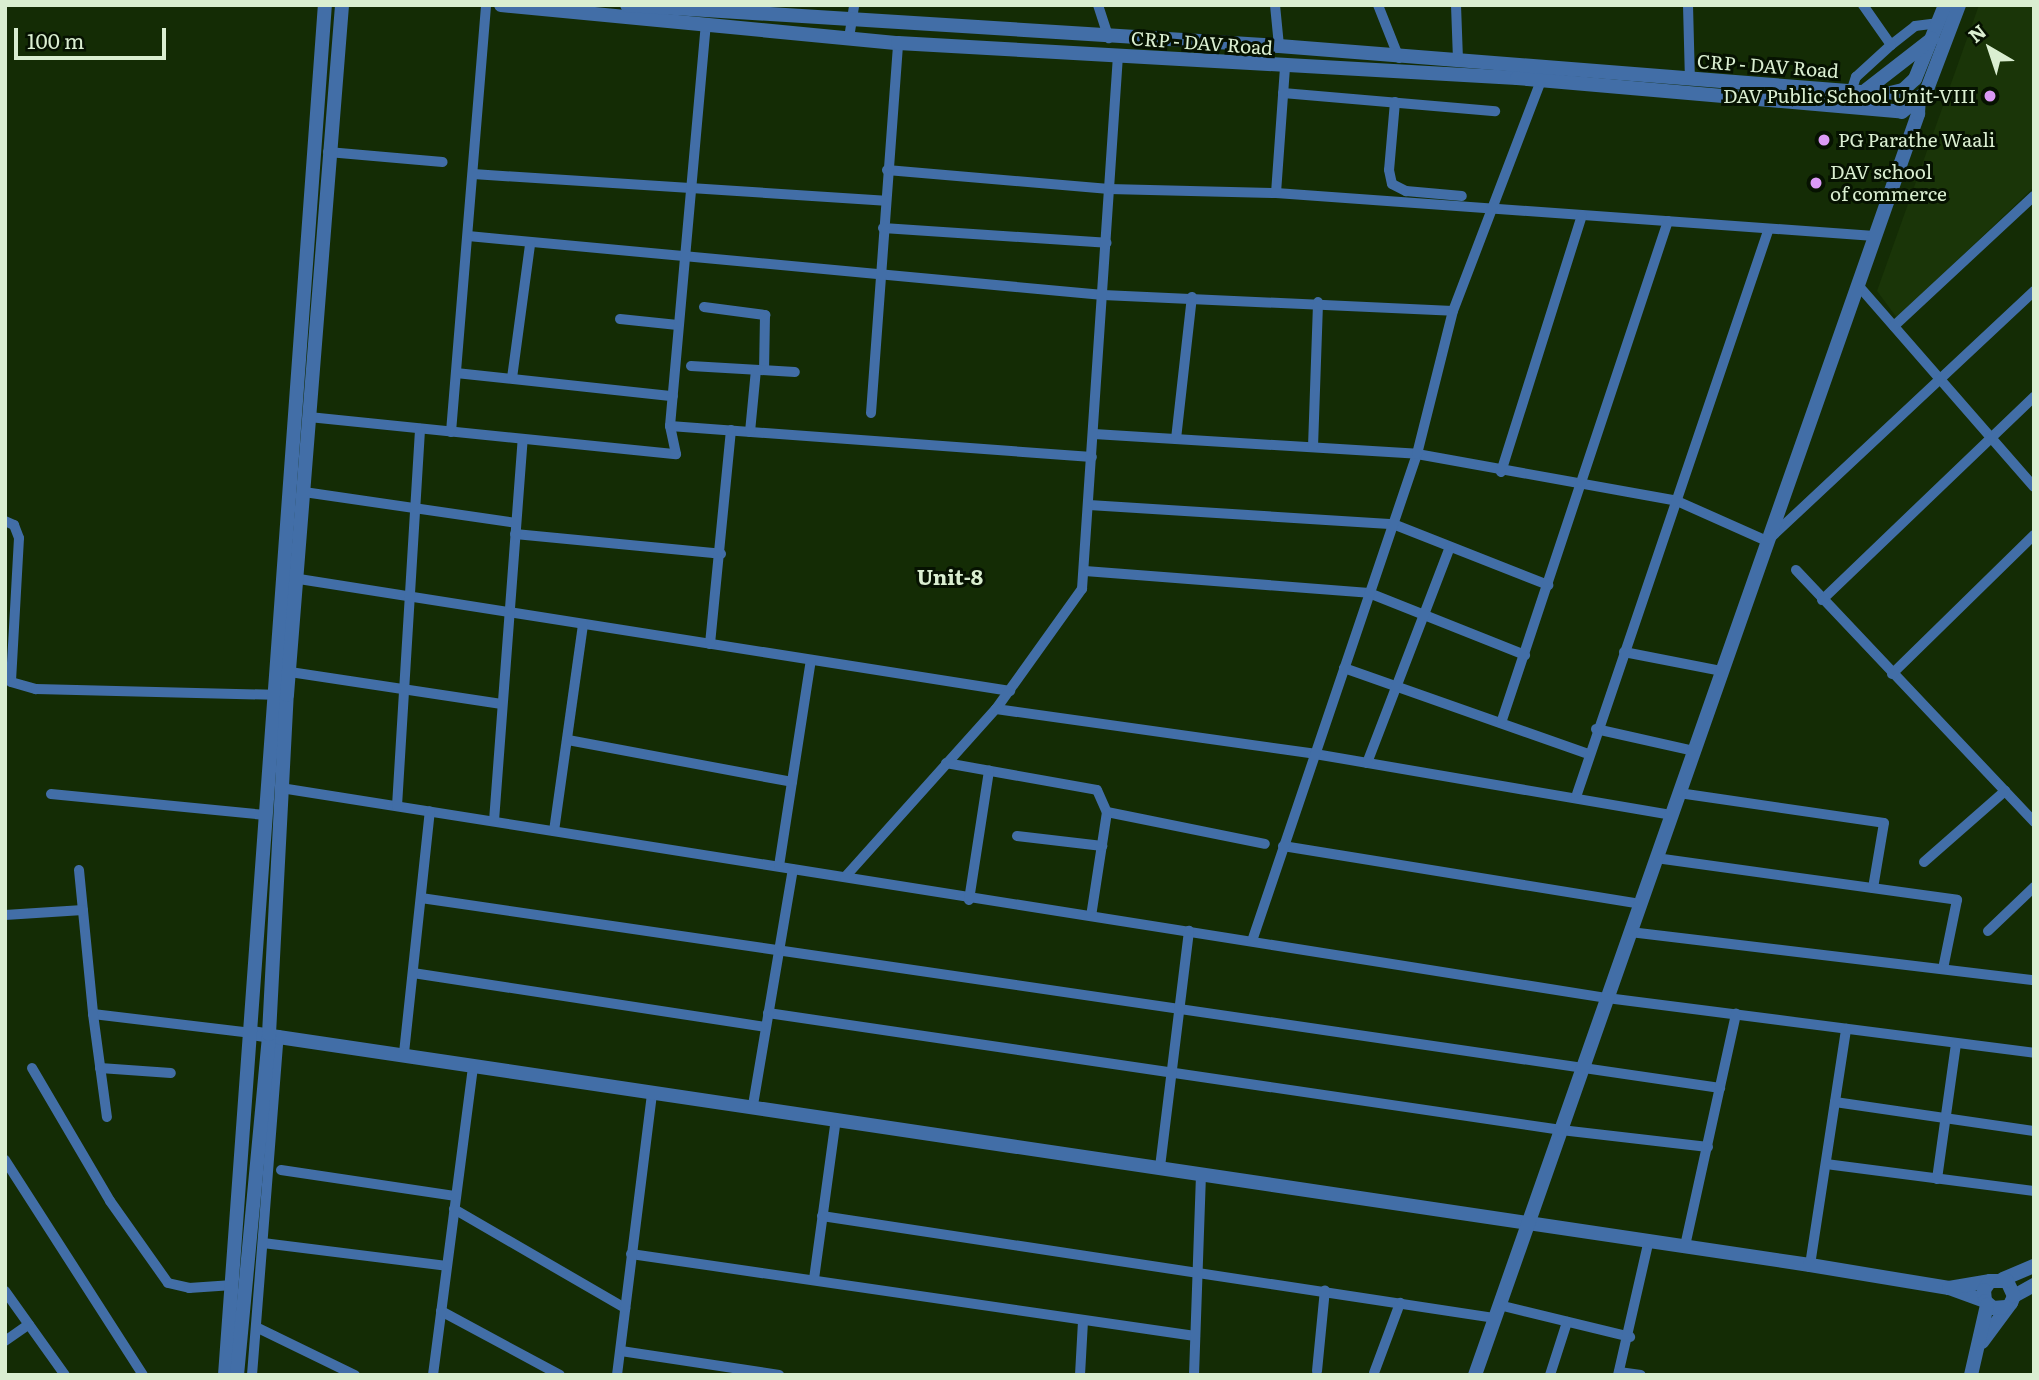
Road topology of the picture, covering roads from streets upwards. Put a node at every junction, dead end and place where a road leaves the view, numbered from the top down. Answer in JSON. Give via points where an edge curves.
{"nodes":[{"id":1,"x":325,"y":5,"type":"edge"},
{"id":2,"x":342,"y":5,"type":"edge"},
{"id":3,"x":486,"y":5,"type":"edge"},
{"id":4,"x":501,"y":5,"type":"edge"},
{"id":5,"x":627,"y":5,"type":"edge"},
{"id":6,"x":1098,"y":5,"type":"edge"},
{"id":7,"x":1275,"y":5,"type":"edge"},
{"id":8,"x":1378,"y":5,"type":"edge"},
{"id":9,"x":1456,"y":5,"type":"edge"},
{"id":10,"x":1688,"y":5,"type":"edge"},
{"id":11,"x":1863,"y":5,"type":"edge"},
{"id":12,"x":1945,"y":5,"type":"edge"},
{"id":13,"x":1959,"y":5,"type":"edge"},
{"id":14,"x":526,"y":7,"type":"edge"},
{"id":15,"x":853,"y":12,"type":"edge"},
{"id":16,"x":1939,"y":23,"type":"junction"},
{"id":17,"x":706,"y":25,"type":"junction"},
{"id":18,"x":849,"y":38,"type":"junction"},
{"id":19,"x":1109,"y":38,"type":"junction"},
{"id":20,"x":1933,"y":38,"type":"junction"},
{"id":21,"x":898,"y":43,"type":"junction"},
{"id":22,"x":1212,"y":43,"type":"junction"},
{"id":23,"x":1891,"y":45,"type":"junction"},
{"id":24,"x":1279,"y":46,"type":"junction"},
{"id":25,"x":1118,"y":56,"type":"junction"},
{"id":26,"x":1399,"y":58,"type":"junction"},
{"id":27,"x":1458,"y":60,"type":"junction"},
{"id":28,"x":1209,"y":63,"type":"junction"},
{"id":29,"x":1285,"y":68,"type":"junction"},
{"id":30,"x":1915,"y":79,"type":"junction"},
{"id":31,"x":1690,"y":80,"type":"junction"},
{"id":32,"x":1541,"y":81,"type":"junction"},
{"id":33,"x":1283,"y":93,"type":"junction"},
{"id":34,"x":1856,"y":93,"type":"junction"},
{"id":35,"x":1920,"y":100,"type":"junction"},
{"id":36,"x":1395,"y":102,"type":"junction"},
{"id":37,"x":1495,"y":111,"type":"dead end"},
{"id":38,"x":328,"y":152,"type":"junction"},
{"id":39,"x":443,"y":162,"type":"dead end"},
{"id":40,"x":887,"y":170,"type":"junction"},
{"id":41,"x":473,"y":174,"type":"junction"},
{"id":42,"x":689,"y":188,"type":"junction"},
{"id":43,"x":1109,"y":189,"type":"junction"},
{"id":44,"x":1276,"y":193,"type":"junction"},
{"id":45,"x":1462,"y":196,"type":"dead end"},
{"id":46,"x":2034,"y":196,"type":"edge"},
{"id":47,"x":885,"y":201,"type":"junction"},
{"id":48,"x":1494,"y":209,"type":"junction"},
{"id":49,"x":1582,"y":215,"type":"junction"},
{"id":50,"x":1668,"y":221,"type":"junction"},
{"id":51,"x":883,"y":228,"type":"junction"},
{"id":52,"x":1768,"y":231,"type":"junction"},
{"id":53,"x":468,"y":236,"type":"junction"},
{"id":54,"x":1874,"y":236,"type":"junction"},
{"id":55,"x":1106,"y":243,"type":"junction"},
{"id":56,"x":530,"y":244,"type":"junction"},
{"id":57,"x":684,"y":256,"type":"junction"},
{"id":58,"x":879,"y":274,"type":"junction"},
{"id":59,"x":1857,"y":284,"type":"junction"},
{"id":60,"x":2034,"y":291,"type":"edge"},
{"id":61,"x":1102,"y":295,"type":"junction"},
{"id":62,"x":1192,"y":298,"type":"junction"},
{"id":63,"x":1318,"y":302,"type":"junction"},
{"id":64,"x":704,"y":307,"type":"dead end"},
{"id":65,"x":1453,"y":311,"type":"junction"},
{"id":66,"x":620,"y":319,"type":"dead end"},
{"id":67,"x":678,"y":325,"type":"junction"},
{"id":68,"x":1894,"y":326,"type":"junction"},
{"id":69,"x":691,"y":366,"type":"dead end"},
{"id":70,"x":760,"y":370,"type":"junction"},
{"id":71,"x":795,"y":372,"type":"dead end"},
{"id":72,"x":456,"y":373,"type":"junction"},
{"id":73,"x":512,"y":378,"type":"junction"},
{"id":74,"x":1939,"y":380,"type":"junction"},
{"id":75,"x":673,"y":396,"type":"junction"},
{"id":76,"x":2034,"y":397,"type":"edge"},
{"id":77,"x":871,"y":413,"type":"dead end"},
{"id":78,"x":309,"y":418,"type":"junction"},
{"id":79,"x":670,"y":426,"type":"junction"},
{"id":80,"x":420,"y":429,"type":"junction"},
{"id":81,"x":731,"y":430,"type":"junction"},
{"id":82,"x":452,"y":432,"type":"junction"},
{"id":83,"x":750,"y":432,"type":"junction"},
{"id":84,"x":1094,"y":434,"type":"junction"},
{"id":85,"x":1991,"y":438,"type":"junction"},
{"id":86,"x":523,"y":439,"type":"junction"},
{"id":87,"x":1176,"y":439,"type":"junction"},
{"id":88,"x":1313,"y":447,"type":"junction"},
{"id":89,"x":1417,"y":454,"type":"junction"},
{"id":90,"x":1092,"y":457,"type":"junction"},
{"id":91,"x":1501,"y":472,"type":"junction"},
{"id":92,"x":1583,"y":484,"type":"junction"},
{"id":93,"x":2034,"y":487,"type":"edge"},
{"id":94,"x":304,"y":492,"type":"junction"},
{"id":95,"x":1676,"y":501,"type":"junction"},
{"id":96,"x":1089,"y":505,"type":"junction"},
{"id":97,"x":415,"y":508,"type":"junction"},
{"id":98,"x":5,"y":521,"type":"edge"},
{"id":99,"x":1393,"y":524,"type":"junction"},
{"id":100,"x":516,"y":529,"type":"junction"},
{"id":101,"x":2034,"y":535,"type":"edge"},
{"id":102,"x":1768,"y":541,"type":"junction"},
{"id":103,"x":1450,"y":547,"type":"junction"},
{"id":104,"x":721,"y":554,"type":"junction"},
{"id":105,"x":1796,"y":570,"type":"dead end"},
{"id":106,"x":1085,"y":571,"type":"junction"},
{"id":107,"x":299,"y":579,"type":"junction"},
{"id":108,"x":1548,"y":585,"type":"junction"},
{"id":109,"x":11,"y":589,"type":"edge"},
{"id":110,"x":1370,"y":593,"type":"junction"},
{"id":111,"x":410,"y":596,"type":"junction"},
{"id":112,"x":1822,"y":600,"type":"junction"},
{"id":113,"x":510,"y":612,"type":"junction"},
{"id":114,"x":1424,"y":615,"type":"junction"},
{"id":115,"x":583,"y":624,"type":"junction"},
{"id":116,"x":710,"y":644,"type":"junction"},
{"id":117,"x":1624,"y":652,"type":"junction"},
{"id":118,"x":1525,"y":655,"type":"junction"},
{"id":119,"x":811,"y":660,"type":"junction"},
{"id":120,"x":1344,"y":668,"type":"junction"},
{"id":121,"x":290,"y":671,"type":"junction"},
{"id":122,"x":1722,"y":671,"type":"junction"},
{"id":123,"x":1892,"y":674,"type":"junction"},
{"id":124,"x":1397,"y":686,"type":"junction"},
{"id":125,"x":404,"y":690,"type":"junction"},
{"id":126,"x":1010,"y":691,"type":"junction"},
{"id":127,"x":274,"y":695,"type":"junction"},
{"id":128,"x":502,"y":704,"type":"junction"},
{"id":129,"x":996,"y":709,"type":"junction"},
{"id":130,"x":1502,"y":723,"type":"junction"},
{"id":131,"x":1596,"y":729,"type":"junction"},
{"id":132,"x":568,"y":740,"type":"junction"},
{"id":133,"x":1694,"y":751,"type":"junction"},
{"id":134,"x":1315,"y":754,"type":"junction"},
{"id":135,"x":1588,"y":754,"type":"junction"},
{"id":136,"x":946,"y":762,"type":"junction"},
{"id":137,"x":1367,"y":763,"type":"junction"},
{"id":138,"x":989,"y":771,"type":"junction"},
{"id":139,"x":792,"y":782,"type":"junction"},
{"id":140,"x":281,"y":788,"type":"junction"},
{"id":141,"x":2005,"y":791,"type":"junction"},
{"id":142,"x":1679,"y":793,"type":"junction"},
{"id":143,"x":51,"y":794,"type":"dead end"},
{"id":144,"x":1576,"y":797,"type":"junction"},
{"id":145,"x":397,"y":806,"type":"junction"},
{"id":146,"x":430,"y":811,"type":"junction"},
{"id":147,"x":1107,"y":812,"type":"junction"},
{"id":148,"x":1671,"y":815,"type":"junction"},
{"id":149,"x":266,"y":816,"type":"junction"},
{"id":150,"x":494,"y":821,"type":"junction"},
{"id":151,"x":2034,"y":822,"type":"edge"},
{"id":152,"x":554,"y":831,"type":"junction"},
{"id":153,"x":1017,"y":836,"type":"dead end"},
{"id":154,"x":1265,"y":844,"type":"dead end"},
{"id":155,"x":1102,"y":846,"type":"junction"},
{"id":156,"x":1283,"y":846,"type":"junction"},
{"id":157,"x":1656,"y":858,"type":"junction"},
{"id":158,"x":1924,"y":862,"type":"dead end"},
{"id":159,"x":779,"y":866,"type":"junction"},
{"id":160,"x":793,"y":869,"type":"junction"},
{"id":161,"x":79,"y":870,"type":"dead end"},
{"id":162,"x":845,"y":877,"type":"junction"},
{"id":163,"x":2034,"y":887,"type":"edge"},
{"id":164,"x":1873,"y":888,"type":"junction"},
{"id":165,"x":421,"y":898,"type":"junction"},
{"id":166,"x":969,"y":900,"type":"junction"},
{"id":167,"x":1640,"y":904,"type":"junction"},
{"id":168,"x":83,"y":910,"type":"junction"},
{"id":169,"x":5,"y":915,"type":"edge"},
{"id":170,"x":1091,"y":916,"type":"junction"},
{"id":171,"x":1189,"y":931,"type":"junction"},
{"id":172,"x":1988,"y":931,"type":"dead end"},
{"id":173,"x":1630,"y":932,"type":"junction"},
{"id":174,"x":1252,"y":941,"type":"junction"},
{"id":175,"x":779,"y":952,"type":"junction"},
{"id":176,"x":1943,"y":969,"type":"junction"},
{"id":177,"x":413,"y":973,"type":"junction"},
{"id":178,"x":2034,"y":980,"type":"edge"},
{"id":179,"x":1607,"y":998,"type":"junction"},
{"id":180,"x":1180,"y":1008,"type":"junction"},
{"id":181,"x":768,"y":1013,"type":"junction"},
{"id":182,"x":93,"y":1014,"type":"junction"},
{"id":183,"x":1736,"y":1014,"type":"junction"},
{"id":184,"x":766,"y":1027,"type":"junction"},
{"id":185,"x":1846,"y":1028,"type":"junction"},
{"id":186,"x":252,"y":1032,"type":"junction"},
{"id":187,"x":274,"y":1035,"type":"junction"},
{"id":188,"x":1956,"y":1043,"type":"junction"},
{"id":189,"x":404,"y":1053,"type":"junction"},
{"id":190,"x":2034,"y":1053,"type":"edge"},
{"id":191,"x":473,"y":1065,"type":"junction"},
{"id":192,"x":1583,"y":1067,"type":"junction"},
{"id":193,"x":100,"y":1068,"type":"junction"},
{"id":194,"x":32,"y":1069,"type":"dead end"},
{"id":195,"x":1171,"y":1072,"type":"junction"},
{"id":196,"x":171,"y":1073,"type":"dead end"},
{"id":197,"x":1720,"y":1088,"type":"junction"},
{"id":198,"x":652,"y":1093,"type":"junction"},
{"id":199,"x":1835,"y":1102,"type":"junction"},
{"id":200,"x":753,"y":1105,"type":"junction"},
{"id":201,"x":107,"y":1116,"type":"dead end"},
{"id":202,"x":836,"y":1118,"type":"junction"},
{"id":203,"x":1945,"y":1118,"type":"junction"},
{"id":204,"x":1561,"y":1130,"type":"junction"},
{"id":205,"x":2034,"y":1131,"type":"edge"},
{"id":206,"x":1708,"y":1147,"type":"junction"},
{"id":207,"x":5,"y":1160,"type":"edge"},
{"id":208,"x":1826,"y":1164,"type":"junction"},
{"id":209,"x":1160,"y":1167,"type":"junction"},
{"id":210,"x":281,"y":1170,"type":"dead end"},
{"id":211,"x":1201,"y":1173,"type":"junction"},
{"id":212,"x":1937,"y":1179,"type":"junction"},
{"id":213,"x":2034,"y":1192,"type":"edge"},
{"id":214,"x":456,"y":1196,"type":"junction"},
{"id":215,"x":454,"y":1209,"type":"junction"},
{"id":216,"x":822,"y":1216,"type":"junction"},
{"id":217,"x":1528,"y":1223,"type":"junction"},
{"id":218,"x":1649,"y":1240,"type":"junction"},
{"id":219,"x":263,"y":1243,"type":"junction"},
{"id":220,"x":1685,"y":1246,"type":"junction"},
{"id":221,"x":631,"y":1254,"type":"junction"},
{"id":222,"x":1810,"y":1265,"type":"junction"},
{"id":223,"x":447,"y":1266,"type":"junction"},
{"id":224,"x":2034,"y":1266,"type":"edge"},
{"id":225,"x":1198,"y":1270,"type":"junction"},
{"id":226,"x":814,"y":1279,"type":"junction"},
{"id":227,"x":1996,"y":1280,"type":"junction"},
{"id":228,"x":233,"y":1285,"type":"junction"},
{"id":229,"x":2034,"y":1285,"type":"edge"},
{"id":230,"x":1949,"y":1289,"type":"junction"},
{"id":231,"x":1325,"y":1290,"type":"junction"},
{"id":232,"x":5,"y":1291,"type":"edge"},
{"id":233,"x":2010,"y":1302,"type":"junction"},
{"id":234,"x":1401,"y":1303,"type":"junction"},
{"id":235,"x":1986,"y":1303,"type":"junction"},
{"id":236,"x":625,"y":1308,"type":"junction"},
{"id":237,"x":441,"y":1311,"type":"junction"},
{"id":238,"x":1497,"y":1312,"type":"junction"},
{"id":239,"x":1083,"y":1321,"type":"junction"},
{"id":240,"x":1567,"y":1322,"type":"junction"},
{"id":241,"x":29,"y":1324,"type":"junction"},
{"id":242,"x":258,"y":1328,"type":"junction"},
{"id":243,"x":1195,"y":1336,"type":"junction"},
{"id":244,"x":1630,"y":1337,"type":"junction"},
{"id":245,"x":5,"y":1341,"type":"edge"},
{"id":246,"x":1982,"y":1342,"type":"junction"},
{"id":247,"x":621,"y":1351,"type":"junction"},
{"id":248,"x":1317,"y":1371,"type":"dead end"},
{"id":249,"x":1374,"y":1373,"type":"dead end"},
{"id":250,"x":1619,"y":1373,"type":"edge"},
{"id":251,"x":65,"y":1375,"type":"edge"},
{"id":252,"x":143,"y":1375,"type":"edge"},
{"id":253,"x":225,"y":1375,"type":"edge"},
{"id":254,"x":237,"y":1375,"type":"edge"},
{"id":255,"x":252,"y":1375,"type":"edge"},
{"id":256,"x":355,"y":1375,"type":"edge"},
{"id":257,"x":433,"y":1375,"type":"edge"},
{"id":258,"x":560,"y":1375,"type":"edge"},
{"id":259,"x":617,"y":1375,"type":"edge"},
{"id":260,"x":779,"y":1375,"type":"edge"},
{"id":261,"x":1080,"y":1375,"type":"edge"},
{"id":262,"x":1194,"y":1375,"type":"edge"},
{"id":263,"x":1475,"y":1375,"type":"edge"},
{"id":264,"x":1550,"y":1375,"type":"edge"},
{"id":265,"x":1641,"y":1375,"type":"edge"},
{"id":266,"x":1971,"y":1375,"type":"edge"}],
"edges":[{"from":1,"to":127,"type":"street"},
{"from":2,"to":38,"type":"street"},
{"from":3,"to":41,"type":"street"},
{"from":4,"to":14,"type":"street","name":"CRP - DAV Road"},
{"from":5,"to":15,"type":"street","name":"CRP - DAV Road"},
{"from":6,"to":19,"type":"street"},
{"from":7,"to":24,"type":"street"},
{"from":8,"to":26,"type":"street"},
{"from":9,"to":27,"type":"street"},
{"from":10,"to":31,"type":"street"},
{"from":11,"to":23,"type":"street"},
{"from":12,"to":16,"type":"street"},
{"from":13,"to":35,"type":"street"},
{"from":14,"to":17,"type":"street","name":"CRP - DAV Road"},
{"from":15,"to":18,"type":"street"},
{"from":15,"to":19,"type":"street","name":"CRP - DAV Road"},
{"from":16,"to":20,"type":"street"},
{"from":16,"to":23,"type":"street","via":[[1915,26]]},
{"from":17,"to":18,"type":"street","name":"CRP - DAV Road"},
{"from":17,"to":42,"type":"street"},
{"from":18,"to":21,"type":"street","name":"CRP - DAV Road"},
{"from":19,"to":22,"type":"street","name":"CRP - DAV Road"},
{"from":20,"to":30,"type":"street"},
{"from":20,"to":34,"type":"street"},
{"from":21,"to":25,"type":"street","name":"CRP - DAV Road"},
{"from":21,"to":40,"type":"street"},
{"from":22,"to":24,"type":"street","name":"CRP - DAV Road"},
{"from":22,"to":28,"type":"street"},
{"from":23,"to":34,"type":"street","via":[[1856,77]]},
{"from":24,"to":26,"type":"street","name":"CRP - DAV Road"},
{"from":25,"to":28,"type":"street","name":"CRP - DAV Road"},
{"from":25,"to":43,"type":"street"},
{"from":26,"to":27,"type":"street","name":"CRP - DAV Road"},
{"from":27,"to":31,"type":"street","name":"CRP - DAV Road"},
{"from":28,"to":29,"type":"street","name":"CRP - DAV Road"},
{"from":29,"to":32,"type":"street","name":"CRP - DAV Road"},
{"from":29,"to":33,"type":"street"},
{"from":30,"to":34,"type":"street","name":"CRP - DAV Road","via":[[1896,93]]},
{"from":30,"to":35,"type":"street"},
{"from":31,"to":34,"type":"street","name":"CRP - DAV Road"},
{"from":32,"to":35,"type":"street","name":"CRP - DAV Road","via":[[1902,112]]},
{"from":32,"to":48,"type":"street"},
{"from":33,"to":36,"type":"street"},
{"from":33,"to":44,"type":"street"},
{"from":35,"to":54,"type":"street"},
{"from":36,"to":37,"type":"street"},
{"from":36,"to":45,"type":"street","via":[[1389,170],[1392,184],[1406,191]]},
{"from":38,"to":39,"type":"street"},
{"from":38,"to":78,"type":"street"},
{"from":40,"to":43,"type":"street"},
{"from":40,"to":47,"type":"street"},
{"from":41,"to":42,"type":"street"},
{"from":41,"to":53,"type":"street"},
{"from":42,"to":47,"type":"street"},
{"from":42,"to":57,"type":"street"},
{"from":43,"to":44,"type":"street"},
{"from":43,"to":55,"type":"street"},
{"from":44,"to":48,"type":"street"},
{"from":46,"to":68,"type":"street"},
{"from":47,"to":51,"type":"street"},
{"from":48,"to":49,"type":"street"},
{"from":48,"to":65,"type":"street"},
{"from":49,"to":50,"type":"street"},
{"from":49,"to":91,"type":"street"},
{"from":50,"to":52,"type":"street"},
{"from":50,"to":92,"type":"street"},
{"from":51,"to":55,"type":"street"},
{"from":51,"to":58,"type":"street"},
{"from":52,"to":54,"type":"street"},
{"from":52,"to":95,"type":"street"},
{"from":53,"to":56,"type":"street"},
{"from":53,"to":72,"type":"street"},
{"from":54,"to":59,"type":"street"},
{"from":55,"to":61,"type":"street"},
{"from":56,"to":57,"type":"street"},
{"from":56,"to":73,"type":"street"},
{"from":57,"to":58,"type":"street"},
{"from":57,"to":67,"type":"street"},
{"from":58,"to":61,"type":"street"},
{"from":58,"to":77,"type":"street"},
{"from":59,"to":68,"type":"street"},
{"from":59,"to":102,"type":"street"},
{"from":60,"to":74,"type":"street"},
{"from":61,"to":62,"type":"street"},
{"from":61,"to":84,"type":"street"},
{"from":62,"to":63,"type":"street"},
{"from":62,"to":87,"type":"street"},
{"from":63,"to":65,"type":"street"},
{"from":63,"to":88,"type":"street"},
{"from":64,"to":70,"type":"street","via":[[765,315]]},
{"from":65,"to":89,"type":"street"},
{"from":66,"to":67,"type":"street"},
{"from":67,"to":75,"type":"street"},
{"from":68,"to":74,"type":"street"},
{"from":69,"to":70,"type":"street"},
{"from":70,"to":71,"type":"street"},
{"from":70,"to":83,"type":"street"},
{"from":72,"to":73,"type":"street"},
{"from":72,"to":82,"type":"street"},
{"from":73,"to":75,"type":"street"},
{"from":74,"to":85,"type":"street"},
{"from":74,"to":102,"type":"street"},
{"from":75,"to":79,"type":"street"},
{"from":76,"to":85,"type":"street"},
{"from":78,"to":80,"type":"street"},
{"from":78,"to":94,"type":"street"},
{"from":79,"to":81,"type":"street"},
{"from":79,"to":86,"type":"street","via":[[676,454]]},
{"from":80,"to":82,"type":"street"},
{"from":80,"to":97,"type":"street"},
{"from":81,"to":83,"type":"street"},
{"from":81,"to":104,"type":"street"},
{"from":82,"to":86,"type":"street"},
{"from":83,"to":90,"type":"street"},
{"from":84,"to":87,"type":"street"},
{"from":84,"to":90,"type":"street"},
{"from":85,"to":93,"type":"street"},
{"from":85,"to":112,"type":"street"},
{"from":86,"to":100,"type":"street"},
{"from":87,"to":88,"type":"street"},
{"from":88,"to":89,"type":"street"},
{"from":89,"to":91,"type":"street"},
{"from":89,"to":99,"type":"street"},
{"from":90,"to":96,"type":"street"},
{"from":91,"to":92,"type":"street"},
{"from":92,"to":95,"type":"street"},
{"from":92,"to":108,"type":"street"},
{"from":94,"to":97,"type":"street"},
{"from":94,"to":107,"type":"street"},
{"from":95,"to":102,"type":"street"},
{"from":95,"to":117,"type":"street"},
{"from":96,"to":99,"type":"street"},
{"from":96,"to":106,"type":"street"},
{"from":97,"to":100,"type":"street"},
{"from":97,"to":111,"type":"street"},
{"from":98,"to":109,"type":"street","via":[[18,530]]},
{"from":99,"to":103,"type":"street"},
{"from":99,"to":110,"type":"street"},
{"from":100,"to":104,"type":"street"},
{"from":100,"to":113,"type":"street"},
{"from":101,"to":123,"type":"street"},
{"from":102,"to":122,"type":"street"},
{"from":103,"to":108,"type":"street"},
{"from":103,"to":114,"type":"street"},
{"from":104,"to":116,"type":"street"},
{"from":105,"to":112,"type":"street"},
{"from":106,"to":110,"type":"street"},
{"from":106,"to":126,"type":"street","via":[[1082,589]]},
{"from":107,"to":111,"type":"street"},
{"from":107,"to":121,"type":"street"},
{"from":108,"to":118,"type":"street"},
{"from":109,"to":127,"type":"street","via":[[11,682],[36,689]]},
{"from":110,"to":114,"type":"street"},
{"from":110,"to":120,"type":"street"},
{"from":111,"to":113,"type":"street"},
{"from":111,"to":125,"type":"street"},
{"from":112,"to":123,"type":"street"},
{"from":113,"to":115,"type":"street"},
{"from":113,"to":128,"type":"street"},
{"from":114,"to":118,"type":"street"},
{"from":114,"to":124,"type":"street"},
{"from":115,"to":116,"type":"street"},
{"from":115,"to":132,"type":"street"},
{"from":116,"to":119,"type":"street"},
{"from":117,"to":122,"type":"street"},
{"from":117,"to":131,"type":"street"},
{"from":118,"to":130,"type":"street"},
{"from":119,"to":126,"type":"street"},
{"from":119,"to":139,"type":"street"},
{"from":120,"to":124,"type":"street"},
{"from":120,"to":134,"type":"street"},
{"from":121,"to":125,"type":"street"},
{"from":121,"to":140,"type":"street"},
{"from":122,"to":133,"type":"street"},
{"from":123,"to":141,"type":"street"},
{"from":124,"to":130,"type":"street"},
{"from":124,"to":137,"type":"street"},
{"from":125,"to":128,"type":"street"},
{"from":125,"to":145,"type":"street"},
{"from":126,"to":129,"type":"street"},
{"from":127,"to":149,"type":"street"},
{"from":128,"to":150,"type":"street"},
{"from":129,"to":134,"type":"street"},
{"from":129,"to":136,"type":"street"},
{"from":130,"to":135,"type":"street"},
{"from":131,"to":133,"type":"street"},
{"from":131,"to":135,"type":"street"},
{"from":132,"to":139,"type":"street"},
{"from":132,"to":152,"type":"street"},
{"from":133,"to":142,"type":"street"},
{"from":134,"to":137,"type":"street"},
{"from":134,"to":156,"type":"street"},
{"from":135,"to":144,"type":"street"},
{"from":136,"to":138,"type":"street"},
{"from":136,"to":162,"type":"street"},
{"from":137,"to":144,"type":"street"},
{"from":138,"to":147,"type":"street","via":[[1093,787]]},
{"from":138,"to":166,"type":"street"},
{"from":139,"to":159,"type":"street"},
{"from":140,"to":145,"type":"street"},
{"from":140,"to":187,"type":"street"},
{"from":141,"to":151,"type":"street"},
{"from":141,"to":158,"type":"street"},
{"from":142,"to":148,"type":"street"},
{"from":142,"to":164,"type":"street","via":[[1884,823]]},
{"from":143,"to":149,"type":"street"},
{"from":144,"to":148,"type":"street"},
{"from":145,"to":146,"type":"street"},
{"from":146,"to":150,"type":"street"},
{"from":146,"to":165,"type":"street"},
{"from":147,"to":154,"type":"street"},
{"from":147,"to":155,"type":"street"},
{"from":148,"to":157,"type":"street"},
{"from":149,"to":186,"type":"street"},
{"from":150,"to":152,"type":"street"},
{"from":152,"to":159,"type":"street"},
{"from":153,"to":155,"type":"street"},
{"from":155,"to":170,"type":"street"},
{"from":156,"to":167,"type":"street"},
{"from":156,"to":174,"type":"street"},
{"from":157,"to":164,"type":"street"},
{"from":157,"to":167,"type":"street"},
{"from":159,"to":160,"type":"street"},
{"from":160,"to":162,"type":"street"},
{"from":160,"to":175,"type":"street"},
{"from":161,"to":168,"type":"street"},
{"from":162,"to":166,"type":"street"},
{"from":163,"to":172,"type":"street"},
{"from":164,"to":176,"type":"street","via":[[1957,900]]},
{"from":165,"to":175,"type":"street"},
{"from":165,"to":177,"type":"street"},
{"from":166,"to":170,"type":"street"},
{"from":167,"to":173,"type":"street"},
{"from":168,"to":169,"type":"street"},
{"from":168,"to":182,"type":"street"},
{"from":170,"to":171,"type":"street"},
{"from":171,"to":174,"type":"street"},
{"from":171,"to":180,"type":"street"},
{"from":173,"to":176,"type":"street"},
{"from":173,"to":179,"type":"street"},
{"from":174,"to":179,"type":"street"},
{"from":175,"to":180,"type":"street"},
{"from":175,"to":181,"type":"street"},
{"from":176,"to":178,"type":"street"},
{"from":177,"to":184,"type":"street"},
{"from":177,"to":189,"type":"street"},
{"from":179,"to":183,"type":"street"},
{"from":179,"to":192,"type":"street"},
{"from":180,"to":192,"type":"street"},
{"from":180,"to":195,"type":"street"},
{"from":181,"to":184,"type":"street"},
{"from":181,"to":195,"type":"street"},
{"from":182,"to":186,"type":"street"},
{"from":182,"to":193,"type":"street"},
{"from":183,"to":185,"type":"street"},
{"from":183,"to":197,"type":"street"},
{"from":184,"to":200,"type":"street"},
{"from":185,"to":188,"type":"street"},
{"from":185,"to":199,"type":"street"},
{"from":186,"to":187,"type":"street"},
{"from":186,"to":228,"type":"street"},
{"from":187,"to":189,"type":"street"},
{"from":187,"to":219,"type":"street"},
{"from":187,"to":254,"type":"street"},
{"from":188,"to":190,"type":"street"},
{"from":188,"to":203,"type":"street"},
{"from":189,"to":191,"type":"street"},
{"from":191,"to":198,"type":"street"},
{"from":191,"to":214,"type":"street"},
{"from":192,"to":197,"type":"street"},
{"from":192,"to":204,"type":"street"},
{"from":193,"to":196,"type":"street"},
{"from":193,"to":201,"type":"street"},
{"from":194,"to":228,"type":"street","via":[[110,1201],[168,1283],[188,1288]]},
{"from":195,"to":204,"type":"street"},
{"from":195,"to":209,"type":"street"},
{"from":197,"to":206,"type":"street"},
{"from":198,"to":200,"type":"street"},
{"from":198,"to":221,"type":"street"},
{"from":199,"to":203,"type":"street"},
{"from":199,"to":208,"type":"street"},
{"from":200,"to":202,"type":"street"},
{"from":202,"to":209,"type":"street"},
{"from":202,"to":216,"type":"street"},
{"from":203,"to":205,"type":"street"},
{"from":203,"to":212,"type":"street"},
{"from":204,"to":206,"type":"street"},
{"from":204,"to":217,"type":"street"},
{"from":206,"to":220,"type":"street"},
{"from":207,"to":252,"type":"street"},
{"from":208,"to":212,"type":"street"},
{"from":208,"to":222,"type":"street"},
{"from":209,"to":211,"type":"street"},
{"from":210,"to":214,"type":"street"},
{"from":211,"to":217,"type":"street"},
{"from":211,"to":225,"type":"street"},
{"from":212,"to":213,"type":"street"},
{"from":214,"to":215,"type":"street"},
{"from":215,"to":223,"type":"street"},
{"from":215,"to":236,"type":"street"},
{"from":216,"to":225,"type":"street"},
{"from":216,"to":226,"type":"street"},
{"from":217,"to":218,"type":"street"},
{"from":217,"to":238,"type":"street"},
{"from":218,"to":220,"type":"street"},
{"from":218,"to":244,"type":"street"},
{"from":219,"to":223,"type":"street"},
{"from":219,"to":242,"type":"street"},
{"from":220,"to":222,"type":"street"},
{"from":221,"to":226,"type":"street"},
{"from":221,"to":236,"type":"street"},
{"from":222,"to":230,"type":"street"},
{"from":223,"to":237,"type":"street"},
{"from":224,"to":227,"type":"street"},
{"from":225,"to":231,"type":"street"},
{"from":225,"to":243,"type":"street"},
{"from":226,"to":239,"type":"street"},
{"from":227,"to":230,"type":"street"},
{"from":227,"to":233,"type":"street","via":[[2013,1287]]},
{"from":227,"to":235,"type":"street","via":[[1983,1290]]},
{"from":228,"to":253,"type":"street"},
{"from":229,"to":233,"type":"street"},
{"from":230,"to":235,"type":"street"},
{"from":231,"to":234,"type":"street"},
{"from":231,"to":248,"type":"street"},
{"from":232,"to":241,"type":"street"},
{"from":233,"to":235,"type":"street"},
{"from":233,"to":246,"type":"street"},
{"from":234,"to":238,"type":"street"},
{"from":234,"to":249,"type":"street"},
{"from":235,"to":246,"type":"street"},
{"from":236,"to":247,"type":"street"},
{"from":237,"to":257,"type":"street"},
{"from":237,"to":258,"type":"street"},
{"from":238,"to":240,"type":"street"},
{"from":238,"to":263,"type":"street"},
{"from":239,"to":243,"type":"street"},
{"from":239,"to":261,"type":"street"},
{"from":240,"to":244,"type":"street"},
{"from":240,"to":264,"type":"street"},
{"from":241,"to":245,"type":"street"},
{"from":241,"to":251,"type":"street"},
{"from":242,"to":255,"type":"street"},
{"from":242,"to":256,"type":"street"},
{"from":243,"to":262,"type":"street"},
{"from":244,"to":250,"type":"street"},
{"from":246,"to":266,"type":"street"},
{"from":247,"to":259,"type":"street"},
{"from":247,"to":260,"type":"street"},
{"from":250,"to":265,"type":"street"}]}
